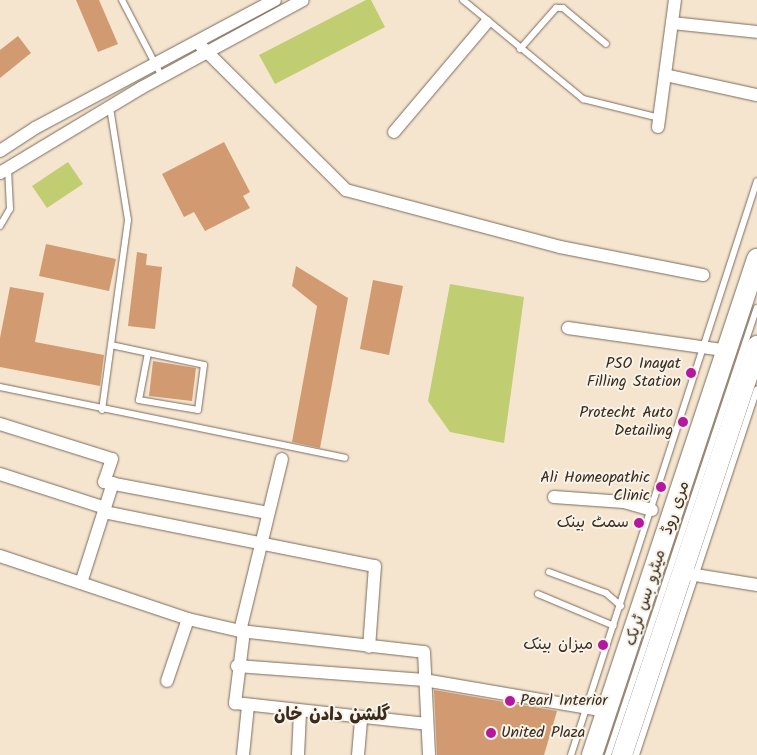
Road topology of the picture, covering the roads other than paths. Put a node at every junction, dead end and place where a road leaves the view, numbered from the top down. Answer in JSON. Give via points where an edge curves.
{"nodes":[{"id":1,"x":122,"y":0,"type":"edge"},
{"id":2,"x":275,"y":0,"type":"edge"},
{"id":3,"x":303,"y":0,"type":"edge"},
{"id":4,"x":463,"y":0,"type":"edge"},
{"id":5,"x":675,"y":0,"type":"edge"},
{"id":6,"x":486,"y":23,"type":"junction"},
{"id":7,"x":672,"y":23,"type":"junction"},
{"id":8,"x":757,"y":32,"type":"edge"},
{"id":9,"x":198,"y":43,"type":"junction"},
{"id":10,"x":606,"y":44,"type":"dead end"},
{"id":11,"x":520,"y":49,"type":"junction"},
{"id":12,"x":207,"y":52,"type":"junction"},
{"id":13,"x":156,"y":65,"type":"junction"},
{"id":14,"x":665,"y":75,"type":"junction"},
{"id":15,"x":162,"y":77,"type":"junction"},
{"id":16,"x":757,"y":96,"type":"edge"},
{"id":17,"x":110,"y":108,"type":"junction"},
{"id":18,"x":659,"y":123,"type":"joint"},
{"id":19,"x":394,"y":132,"type":"dead end"},
{"id":20,"x":1,"y":150,"type":"edge"},
{"id":21,"x":7,"y":167,"type":"edge"},
{"id":22,"x":757,"y":181,"type":"edge"},
{"id":23,"x":0,"y":226,"type":"edge"},
{"id":24,"x":757,"y":259,"type":"edge"},
{"id":25,"x":703,"y":275,"type":"dead end"},
{"id":26,"x":757,"y":275,"type":"edge"},
{"id":27,"x":750,"y":309,"type":"edge"},
{"id":28,"x":568,"y":328,"type":"dead end"},
{"id":29,"x":111,"y":345,"type":"junction"},
{"id":30,"x":706,"y":346,"type":"junction"},
{"id":31,"x":757,"y":346,"type":"edge"},
{"id":32,"x":730,"y":351,"type":"junction"},
{"id":33,"x":148,"y":354,"type":"junction"},
{"id":34,"x":0,"y":387,"type":"edge"},
{"id":35,"x":757,"y":390,"type":"edge"},
{"id":36,"x":102,"y":410,"type":"junction"},
{"id":37,"x":0,"y":424,"type":"edge"},
{"id":38,"x":345,"y":458,"type":"dead end"},
{"id":39,"x":282,"y":459,"type":"dead end"},
{"id":40,"x":0,"y":474,"type":"edge"},
{"id":41,"x":113,"y":483,"type":"junction"},
{"id":42,"x":554,"y":497,"type":"dead end"},
{"id":43,"x":105,"y":510,"type":"junction"},
{"id":44,"x":652,"y":510,"type":"junction"},
{"id":45,"x":268,"y":513,"type":"junction"},
{"id":46,"x":262,"y":545,"type":"junction"},
{"id":47,"x":0,"y":556,"type":"edge"},
{"id":48,"x":549,"y":572,"type":"dead end"},
{"id":49,"x":689,"y":574,"type":"junction"},
{"id":50,"x":82,"y":583,"type":"junction"},
{"id":51,"x":757,"y":585,"type":"edge"},
{"id":52,"x":538,"y":594,"type":"dead end"},
{"id":53,"x":621,"y":606,"type":"junction"},
{"id":54,"x":188,"y":619,"type":"junction"},
{"id":55,"x":614,"y":626,"type":"junction"},
{"id":56,"x":242,"y":631,"type":"junction"},
{"id":57,"x":369,"y":647,"type":"junction"},
{"id":58,"x":237,"y":666,"type":"junction"},
{"id":59,"x":424,"y":680,"type":"junction"},
{"id":60,"x":167,"y":681,"type":"dead end"},
{"id":61,"x":248,"y":706,"type":"junction"},
{"id":62,"x":597,"y":710,"type":"junction"},
{"id":63,"x":300,"y":712,"type":"junction"},
{"id":64,"x":361,"y":717,"type":"junction"},
{"id":65,"x":427,"y":724,"type":"junction"},
{"id":66,"x":243,"y":755,"type":"edge"},
{"id":67,"x":298,"y":755,"type":"edge"},
{"id":68,"x":358,"y":755,"type":"edge"},
{"id":69,"x":429,"y":755,"type":"edge"},
{"id":70,"x":571,"y":755,"type":"edge"},
{"id":71,"x":592,"y":755,"type":"edge"},
{"id":72,"x":608,"y":755,"type":"edge"},
{"id":73,"x":622,"y":755,"type":"edge"},
{"id":74,"x":636,"y":755,"type":"edge"}],
"edges":[{"from":1,"to":13,"type":"lane"},
{"from":2,"to":9,"type":"street"},
{"from":3,"to":12,"type":"street"},
{"from":4,"to":6,"type":"lane"},
{"from":5,"to":7,"type":"street"},
{"from":6,"to":11,"type":"lane"},
{"from":6,"to":19,"type":"street"},
{"from":7,"to":8,"type":"street"},
{"from":7,"to":14,"type":"street"},
{"from":9,"to":12,"type":"street"},
{"from":9,"to":13,"type":"street"},
{"from":10,"to":11,"type":"lane","via":[[563,8],[556,8]]},
{"from":11,"to":18,"type":"lane","via":[[582,99]]},
{"from":12,"to":15,"type":"street"},
{"from":12,"to":25,"type":"street","via":[[346,190],[560,247]]},
{"from":13,"to":15,"type":"lane"},
{"from":13,"to":20,"type":"street"},
{"from":14,"to":16,"type":"street"},
{"from":14,"to":18,"type":"street"},
{"from":15,"to":17,"type":"street"},
{"from":17,"to":21,"type":"street"},
{"from":17,"to":29,"type":"lane","via":[[128,220]]},
{"from":20,"to":21,"type":"street"},
{"from":21,"to":23,"type":"lane","via":[[10,208]]},
{"from":22,"to":30,"type":"lane"},
{"from":24,"to":27,"type":"main road","name":"مری روڈ"},
{"from":26,"to":27,"type":"main road"},
{"from":27,"to":32,"type":"main road","name":"مری روڈ"},
{"from":27,"to":72,"type":"lane","name":"میٹرو بس ٹریک"},
{"from":28,"to":30,"type":"street"},
{"from":29,"to":33,"type":"lane"},
{"from":29,"to":36,"type":"lane"},
{"from":30,"to":32,"type":"street"},
{"from":30,"to":44,"type":"lane"},
{"from":31,"to":49,"type":"main road","name":"مری روڈ"},
{"from":32,"to":62,"type":"main road","name":"مری روڈ"},
{"from":33,"to":33,"type":"lane","via":[[204,365],[198,410],[139,400]]},
{"from":34,"to":36,"type":"lane"},
{"from":35,"to":49,"type":"lane"},
{"from":36,"to":38,"type":"lane"},
{"from":37,"to":41,"type":"street","via":[[112,459],[104,482]]},
{"from":39,"to":45,"type":"street"},
{"from":40,"to":43,"type":"street"},
{"from":41,"to":43,"type":"street"},
{"from":41,"to":45,"type":"street"},
{"from":42,"to":44,"type":"street","via":[[624,502]]},
{"from":43,"to":46,"type":"street"},
{"from":43,"to":50,"type":"street"},
{"from":44,"to":53,"type":"lane"},
{"from":45,"to":46,"type":"street"},
{"from":46,"to":56,"type":"street"},
{"from":46,"to":57,"type":"street","via":[[375,566]]},
{"from":47,"to":50,"type":"street"},
{"from":48,"to":53,"type":"lane","via":[[606,593]]},
{"from":49,"to":51,"type":"street"},
{"from":49,"to":73,"type":"main road","name":"مری روڈ"},
{"from":49,"to":74,"type":"lane"},
{"from":50,"to":54,"type":"street"},
{"from":52,"to":55,"type":"lane"},
{"from":53,"to":55,"type":"lane"},
{"from":54,"to":56,"type":"street"},
{"from":54,"to":60,"type":"street"},
{"from":55,"to":62,"type":"lane"},
{"from":56,"to":57,"type":"street"},
{"from":56,"to":58,"type":"street"},
{"from":57,"to":59,"type":"street","via":[[424,652]]},
{"from":58,"to":59,"type":"street"},
{"from":58,"to":61,"type":"street","via":[[232,701]]},
{"from":59,"to":62,"type":"street"},
{"from":59,"to":65,"type":"street"},
{"from":61,"to":63,"type":"street"},
{"from":61,"to":66,"type":"street"},
{"from":62,"to":70,"type":"lane"},
{"from":62,"to":71,"type":"main road","name":"مری روڈ"},
{"from":63,"to":64,"type":"street"},
{"from":63,"to":67,"type":"street"},
{"from":64,"to":65,"type":"street"},
{"from":64,"to":68,"type":"street"},
{"from":65,"to":69,"type":"street"}]}
